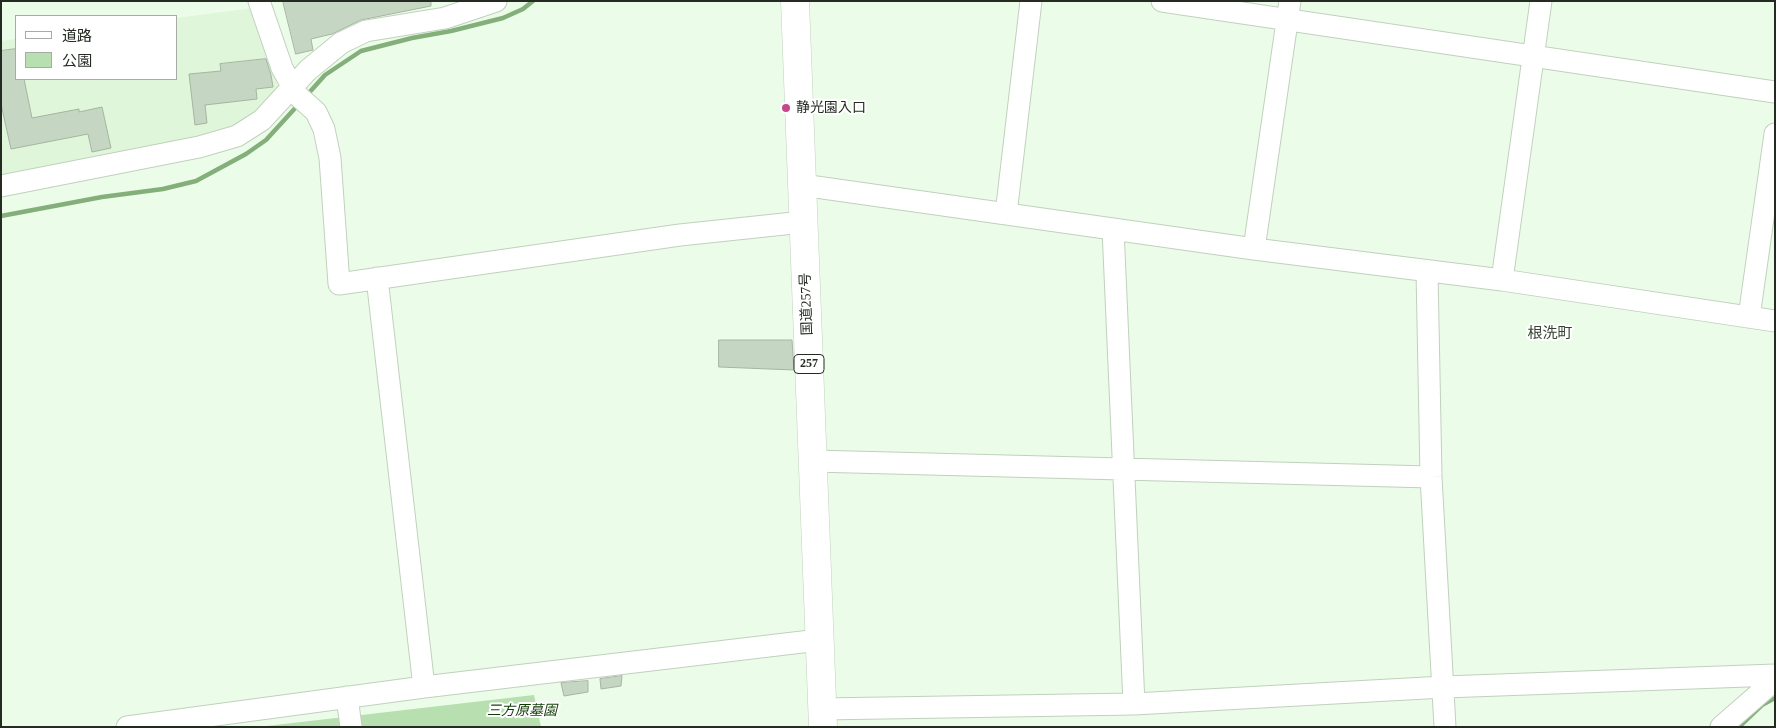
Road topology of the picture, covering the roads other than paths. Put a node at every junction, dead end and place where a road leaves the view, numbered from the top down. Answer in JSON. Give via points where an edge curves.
{"nodes":[{"id":1,"x":259,"y":1,"type":"edge"},
{"id":2,"x":496,"y":1,"type":"edge"},
{"id":3,"x":795,"y":1,"type":"edge"},
{"id":4,"x":1031,"y":1,"type":"edge"},
{"id":5,"x":1162,"y":1,"type":"edge"},
{"id":6,"x":1541,"y":1,"type":"edge"},
{"id":7,"x":1289,"y":11,"type":"edge"},
{"id":8,"x":1534,"y":57,"type":"junction"},
{"id":9,"x":294,"y":90,"type":"junction"},
{"id":10,"x":1775,"y":92,"type":"edge"},
{"id":11,"x":1775,"y":134,"type":"edge"},
{"id":12,"x":802,"y":185,"type":"junction"},
{"id":13,"x":1,"y":186,"type":"edge"},
{"id":14,"x":1006,"y":214,"type":"junction"},
{"id":15,"x":803,"y":222,"type":"junction"},
{"id":16,"x":1113,"y":229,"type":"junction"},
{"id":17,"x":1254,"y":249,"type":"junction"},
{"id":18,"x":1427,"y":271,"type":"junction"},
{"id":19,"x":377,"y":278,"type":"junction"},
{"id":20,"x":1502,"y":280,"type":"junction"},
{"id":21,"x":1750,"y":318,"type":"junction"},
{"id":22,"x":1775,"y":321,"type":"edge"},
{"id":23,"x":813,"y":461,"type":"junction"},
{"id":24,"x":1124,"y":469,"type":"junction"},
{"id":25,"x":1432,"y":476,"type":"junction"},
{"id":26,"x":819,"y":640,"type":"junction"},
{"id":27,"x":1775,"y":675,"type":"edge"},
{"id":28,"x":1775,"y":680,"type":"edge"},
{"id":29,"x":424,"y":687,"type":"junction"},
{"id":30,"x":1444,"y":687,"type":"junction"},
{"id":31,"x":347,"y":697,"type":"junction"},
{"id":32,"x":1134,"y":704,"type":"junction"},
{"id":33,"x":823,"y":718,"type":"edge"},
{"id":34,"x":127,"y":727,"type":"edge"},
{"id":35,"x":351,"y":727,"type":"edge"},
{"id":36,"x":1445,"y":727,"type":"edge"},
{"id":37,"x":1721,"y":727,"type":"edge"}],
"edges":[{"from":1,"to":9,"type":"street","via":[[282,68]]},
{"from":2,"to":9,"type":"street","via":[[445,18],[366,31],[341,43]]},
{"from":3,"to":12,"type":"highway","name":"国道257号","number":"257"},
{"from":4,"to":14,"type":"street"},
{"from":5,"to":7,"type":"street"},
{"from":6,"to":8,"type":"street"},
{"from":7,"to":8,"type":"street"},
{"from":7,"to":17,"type":"street"},
{"from":8,"to":10,"type":"street"},
{"from":8,"to":20,"type":"street"},
{"from":9,"to":13,"type":"street","via":[[262,120],[237,136],[199,147]]},
{"from":9,"to":19,"type":"street","via":[[316,112],[324,129],[330,158],[339,284]]},
{"from":11,"to":21,"type":"street"},
{"from":12,"to":14,"type":"street"},
{"from":12,"to":15,"type":"highway","name":"国道257号","number":"257"},
{"from":14,"to":16,"type":"street"},
{"from":15,"to":19,"type":"street","via":[[680,234]]},
{"from":15,"to":23,"type":"highway","name":"国道257号","number":"257"},
{"from":16,"to":17,"type":"street"},
{"from":16,"to":24,"type":"street"},
{"from":17,"to":18,"type":"street"},
{"from":18,"to":20,"type":"street"},
{"from":18,"to":25,"type":"street"},
{"from":19,"to":29,"type":"street"},
{"from":20,"to":21,"type":"street"},
{"from":21,"to":22,"type":"street"},
{"from":23,"to":24,"type":"street"},
{"from":23,"to":26,"type":"highway","name":"国道257号","number":"257"},
{"from":24,"to":25,"type":"street"},
{"from":24,"to":32,"type":"street"},
{"from":25,"to":30,"type":"street"},
{"from":26,"to":29,"type":"street"},
{"from":26,"to":33,"type":"highway","name":"国道257号","number":"257"},
{"from":27,"to":30,"type":"street"},
{"from":28,"to":37,"type":"street"},
{"from":29,"to":31,"type":"street"},
{"from":30,"to":32,"type":"street"},
{"from":30,"to":36,"type":"street"},
{"from":31,"to":34,"type":"street"},
{"from":31,"to":35,"type":"street"},
{"from":32,"to":33,"type":"street"}]}
